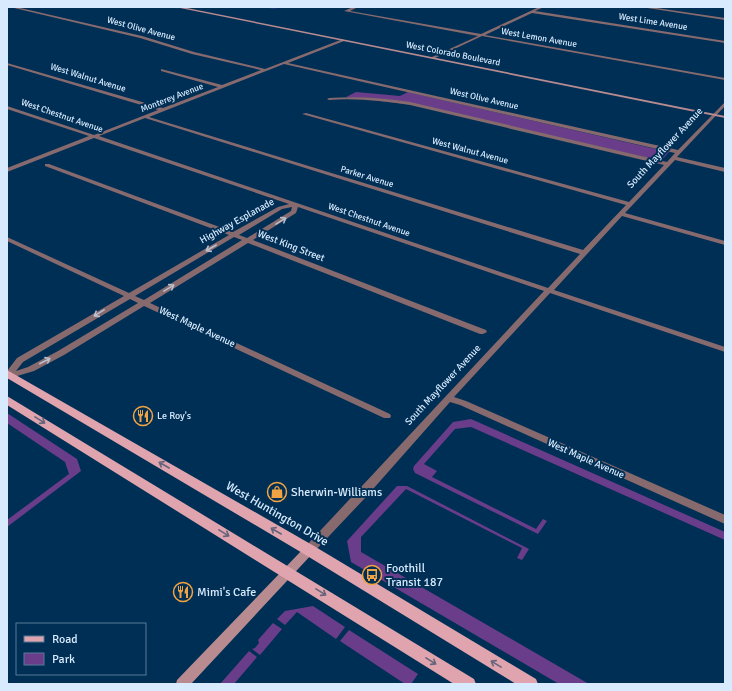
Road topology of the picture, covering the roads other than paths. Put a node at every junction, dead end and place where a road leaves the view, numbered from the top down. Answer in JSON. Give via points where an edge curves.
{"nodes":[{"id":1,"x":14,"y":7,"type":"edge"},
{"id":2,"x":177,"y":7,"type":"edge"},
{"id":3,"x":356,"y":7,"type":"edge"},
{"id":4,"x":542,"y":7,"type":"edge"},
{"id":5,"x":643,"y":7,"type":"edge"},
{"id":6,"x":7,"y":9,"type":"edge"},
{"id":7,"x":532,"y":12,"type":"junction"},
{"id":8,"x":725,"y":19,"type":"edge"},
{"id":9,"x":481,"y":36,"type":"junction"},
{"id":10,"x":343,"y":40,"type":"junction"},
{"id":11,"x":725,"y":42,"type":"edge"},
{"id":12,"x":433,"y":58,"type":"junction"},
{"id":13,"x":284,"y":63,"type":"junction"},
{"id":14,"x":7,"y":64,"type":"edge"},
{"id":15,"x":162,"y":70,"type":"dead end"},
{"id":16,"x":265,"y":70,"type":"junction"},
{"id":17,"x":725,"y":80,"type":"edge"},
{"id":18,"x":223,"y":87,"type":"junction"},
{"id":19,"x":329,"y":99,"type":"dead end"},
{"id":20,"x":725,"y":103,"type":"edge"},
{"id":21,"x":7,"y":107,"type":"edge"},
{"id":22,"x":164,"y":110,"type":"junction"},
{"id":23,"x":304,"y":114,"type":"dead end"},
{"id":24,"x":714,"y":114,"type":"junction"},
{"id":25,"x":144,"y":117,"type":"junction"},
{"id":26,"x":725,"y":117,"type":"edge"},
{"id":27,"x":94,"y":136,"type":"junction"},
{"id":28,"x":679,"y":152,"type":"junction"},
{"id":29,"x":674,"y":158,"type":"junction"},
{"id":30,"x":668,"y":164,"type":"junction"},
{"id":31,"x":47,"y":165,"type":"dead end"},
{"id":32,"x":7,"y":170,"type":"edge"},
{"id":33,"x":725,"y":170,"type":"edge"},
{"id":34,"x":631,"y":204,"type":"junction"},
{"id":35,"x":295,"y":205,"type":"junction"},
{"id":36,"x":621,"y":214,"type":"junction"},
{"id":37,"x":234,"y":235,"type":"junction"},
{"id":38,"x":7,"y":239,"type":"edge"},
{"id":39,"x":248,"y":240,"type":"junction"},
{"id":40,"x":725,"y":243,"type":"edge"},
{"id":41,"x":585,"y":253,"type":"junction"},
{"id":42,"x":549,"y":290,"type":"junction"},
{"id":43,"x":129,"y":295,"type":"junction"},
{"id":44,"x":145,"y":302,"type":"junction"},
{"id":45,"x":482,"y":332,"type":"dead end"},
{"id":46,"x":725,"y":350,"type":"edge"},
{"id":47,"x":8,"y":374,"type":"edge"},
{"id":48,"x":448,"y":398,"type":"junction"},
{"id":49,"x":7,"y":400,"type":"edge"},
{"id":50,"x":387,"y":416,"type":"dead end"},
{"id":51,"x":725,"y":520,"type":"edge"},
{"id":52,"x":309,"y":550,"type":"junction"},
{"id":53,"x":288,"y":572,"type":"junction"},
{"id":54,"x":182,"y":684,"type":"edge"},
{"id":55,"x":468,"y":684,"type":"edge"},
{"id":56,"x":530,"y":684,"type":"edge"}],
"edges":[{"from":1,"to":6,"type":"street","name":"West Olive Avenue"},
{"from":1,"to":16,"type":"street","name":"West Olive Avenue","via":[[134,35],[193,53]]},
{"from":2,"to":10,"type":"street","name":"West Colorado Boulevard"},
{"from":3,"to":9,"type":"street","name":"West Lemon Avenue","via":[[346,11]]},
{"from":4,"to":7,"type":"street"},
{"from":5,"to":8,"type":"street"},
{"from":7,"to":9,"type":"street"},
{"from":7,"to":11,"type":"street","name":"West Lime Avenue"},
{"from":9,"to":12,"type":"street"},
{"from":9,"to":17,"type":"street","name":"West Lemon Avenue"},
{"from":10,"to":12,"type":"street","name":"West Colorado Boulevard"},
{"from":10,"to":13,"type":"street","name":"Monterey Avenue"},
{"from":12,"to":24,"type":"street","name":"West Colorado Boulevard"},
{"from":13,"to":16,"type":"street","name":"Monterey Avenue"},
{"from":13,"to":28,"type":"street","name":"West Olive Avenue"},
{"from":14,"to":22,"type":"street","name":"West Walnut Avenue"},
{"from":15,"to":18,"type":"street"},
{"from":16,"to":18,"type":"street","name":"Monterey Avenue"},
{"from":18,"to":22,"type":"street","name":"Monterey Avenue"},
{"from":19,"to":30,"type":"street","via":[[367,99],[422,106]]},
{"from":20,"to":24,"type":"street","name":"South Mayflower Avenue"},
{"from":21,"to":27,"type":"street","name":"West Chestnut Avenue"},
{"from":22,"to":25,"type":"street","name":"Monterey Avenue"},
{"from":23,"to":34,"type":"street","name":"West Walnut Avenue"},
{"from":24,"to":26,"type":"street","name":"West Colorado Boulevard"},
{"from":24,"to":28,"type":"street","name":"South Mayflower Avenue"},
{"from":25,"to":27,"type":"street","name":"Monterey Avenue"},
{"from":25,"to":41,"type":"street","name":"Parker Avenue"},
{"from":27,"to":32,"type":"street","name":"Monterey Avenue"},
{"from":27,"to":35,"type":"street","name":"West Chestnut Avenue"},
{"from":28,"to":29,"type":"street","name":"South Mayflower Avenue"},
{"from":29,"to":30,"type":"street","name":"South Mayflower Avenue"},
{"from":29,"to":33,"type":"street"},
{"from":30,"to":34,"type":"street","name":"South Mayflower Avenue"},
{"from":31,"to":37,"type":"street","name":"West King Street"},
{"from":34,"to":36,"type":"street","name":"South Mayflower Avenue"},
{"from":35,"to":37,"type":"street","name":"Highway Esplanade","via":[[280,208]]},
{"from":39,"to":35,"type":"street","name":"Highway Esplanade","one_way":true,"via":[[294,212]]},
{"from":35,"to":42,"type":"street","name":"West Chestnut Avenue"},
{"from":36,"to":40,"type":"street"},
{"from":36,"to":41,"type":"street","name":"South Mayflower Avenue"},
{"from":37,"to":39,"type":"street","name":"West King Street"},
{"from":37,"to":43,"type":"street","name":"Highway Esplanade","one_way":true},
{"from":38,"to":43,"type":"street","name":"West Maple Avenue"},
{"from":44,"to":39,"type":"street","name":"Highway Esplanade","one_way":true},
{"from":39,"to":45,"type":"street","name":"West King Street"},
{"from":41,"to":42,"type":"street","name":"South Mayflower Avenue"},
{"from":42,"to":46,"type":"street","name":"West Chestnut Avenue"},
{"from":42,"to":48,"type":"street","name":"South Mayflower Avenue"},
{"from":43,"to":44,"type":"street","name":"West Maple Avenue"},
{"from":43,"to":47,"type":"street","name":"Highway Esplanade","one_way":true,"via":[[20,360]]},
{"from":47,"to":44,"type":"street","name":"Highway Esplanade","one_way":true,"via":[[31,369]]},
{"from":44,"to":50,"type":"street","name":"West Maple Avenue"},
{"from":52,"to":47,"type":"main road","name":"West Huntington Drive","one_way":true},
{"from":48,"to":51,"type":"street","name":"West Maple Avenue"},
{"from":48,"to":52,"type":"street","name":"South Mayflower Avenue"},
{"from":49,"to":53,"type":"main road","one_way":true},
{"from":52,"to":53,"type":"street","name":"South Mayflower Avenue"},
{"from":56,"to":52,"type":"main road","name":"West Huntington Drive","one_way":true},
{"from":53,"to":54,"type":"street","name":"South Mayflower Avenue"},
{"from":53,"to":55,"type":"main road","one_way":true}]}
